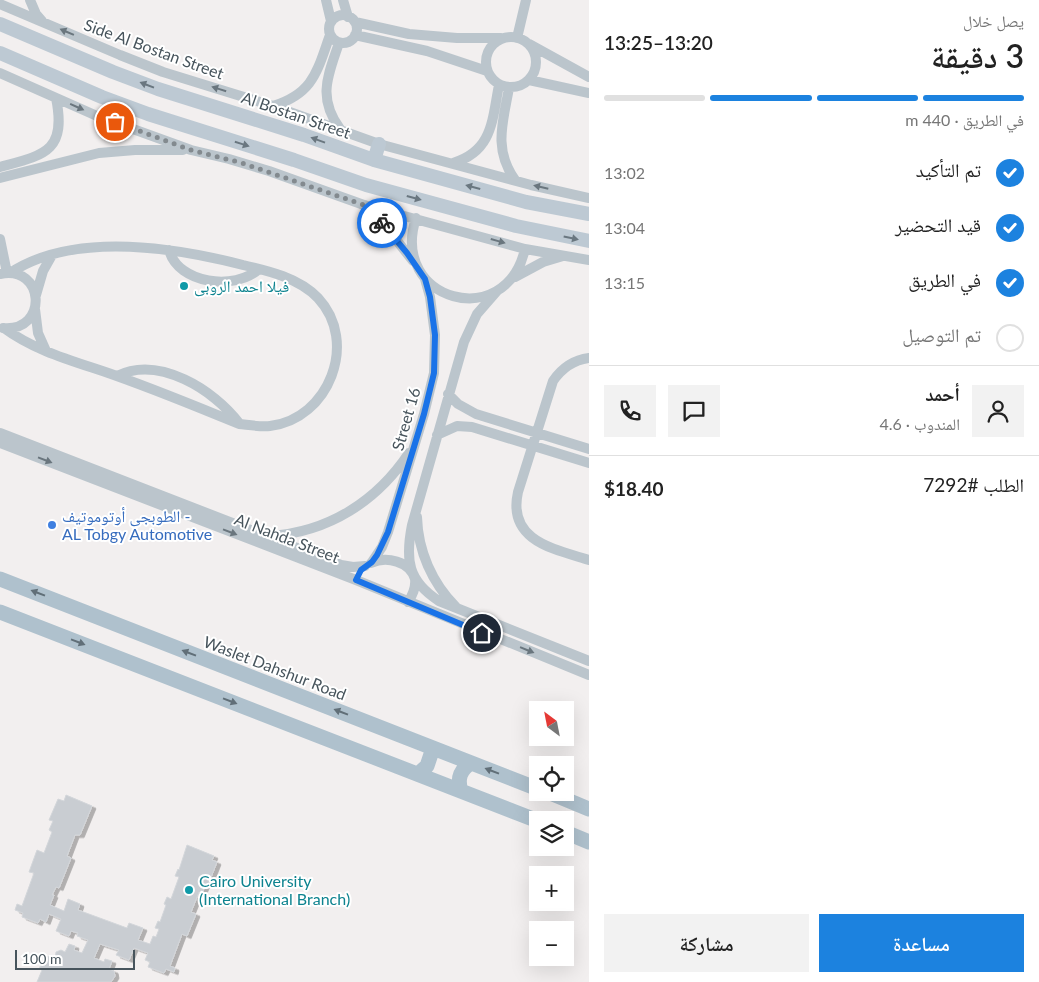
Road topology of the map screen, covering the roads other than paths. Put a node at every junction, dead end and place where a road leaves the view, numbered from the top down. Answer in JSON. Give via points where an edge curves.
{"nodes":[{"id":1,"x":30,"y":0,"type":"edge"},
{"id":2,"x":326,"y":0,"type":"edge"},
{"id":3,"x":343,"y":0,"type":"edge"},
{"id":4,"x":526,"y":0,"type":"edge"},
{"id":5,"x":0,"y":4,"type":"edge"},
{"id":6,"x":351,"y":20,"type":"junction"},
{"id":7,"x":331,"y":21,"type":"junction"},
{"id":8,"x":42,"y":22,"type":"junction"},
{"id":9,"x":0,"y":24,"type":"edge"},
{"id":10,"x":330,"y":35,"type":"junction"},
{"id":11,"x":355,"y":35,"type":"junction"},
{"id":12,"x":505,"y":38,"type":"junction"},
{"id":13,"x":517,"y":38,"type":"junction"},
{"id":14,"x":339,"y":43,"type":"junction"},
{"id":15,"x":527,"y":43,"type":"junction"},
{"id":16,"x":0,"y":53,"type":"edge"},
{"id":17,"x":487,"y":71,"type":"junction"},
{"id":18,"x":0,"y":73,"type":"edge"},
{"id":19,"x":589,"y":77,"type":"edge"},
{"id":20,"x":529,"y":80,"type":"junction"},
{"id":21,"x":504,"y":86,"type":"junction"},
{"id":22,"x":589,"y":93,"type":"edge"},
{"id":23,"x":56,"y":98,"type":"junction"},
{"id":24,"x":273,"y":106,"type":"junction"},
{"id":25,"x":340,"y":129,"type":"junction"},
{"id":26,"x":379,"y":144,"type":"junction"},
{"id":27,"x":191,"y":150,"type":"junction"},
{"id":28,"x":374,"y":160,"type":"junction"},
{"id":29,"x":453,"y":163,"type":"junction"},
{"id":30,"x":0,"y":166,"type":"edge"},
{"id":31,"x":0,"y":178,"type":"edge"},
{"id":32,"x":515,"y":180,"type":"junction"},
{"id":33,"x":589,"y":198,"type":"edge"},
{"id":34,"x":364,"y":205,"type":"junction"},
{"id":35,"x":589,"y":214,"type":"edge"},
{"id":36,"x":416,"y":218,"type":"junction"},
{"id":37,"x":0,"y":239,"type":"edge"},
{"id":38,"x":589,"y":241,"type":"edge"},
{"id":39,"x":525,"y":249,"type":"junction"},
{"id":40,"x":169,"y":250,"type":"junction"},
{"id":41,"x":52,"y":255,"type":"junction"},
{"id":42,"x":566,"y":255,"type":"junction"},
{"id":43,"x":589,"y":260,"type":"edge"},
{"id":44,"x":416,"y":266,"type":"junction"},
{"id":45,"x":259,"y":269,"type":"junction"},
{"id":46,"x":6,"y":273,"type":"edge"},
{"id":47,"x":425,"y":279,"type":"junction"},
{"id":48,"x":512,"y":279,"type":"junction"},
{"id":49,"x":496,"y":291,"type":"junction"},
{"id":50,"x":36,"y":295,"type":"junction"},
{"id":51,"x":35,"y":307,"type":"junction"},
{"id":52,"x":2,"y":328,"type":"edge"},
{"id":53,"x":46,"y":351,"type":"junction"},
{"id":54,"x":589,"y":358,"type":"edge"},
{"id":55,"x":117,"y":376,"type":"junction"},
{"id":56,"x":448,"y":394,"type":"junction"},
{"id":57,"x":240,"y":424,"type":"junction"},
{"id":58,"x":0,"y":433,"type":"edge"},
{"id":59,"x":536,"y":433,"type":"junction"},
{"id":60,"x":437,"y":435,"type":"junction"},
{"id":61,"x":417,"y":436,"type":"junction"},
{"id":62,"x":0,"y":443,"type":"edge"},
{"id":63,"x":532,"y":446,"type":"junction"},
{"id":64,"x":589,"y":449,"type":"edge"},
{"id":65,"x":589,"y":463,"type":"edge"},
{"id":66,"x":417,"y":508,"type":"junction"},
{"id":67,"x":265,"y":540,"type":"junction"},
{"id":68,"x":589,"y":560,"type":"edge"},
{"id":69,"x":369,"y":564,"type":"junction"},
{"id":70,"x":0,"y":578,"type":"edge"},
{"id":71,"x":415,"y":579,"type":"junction"},
{"id":72,"x":356,"y":580,"type":"junction"},
{"id":73,"x":408,"y":602,"type":"junction"},
{"id":74,"x":458,"y":610,"type":"junction"},
{"id":75,"x":0,"y":612,"type":"edge"},
{"id":76,"x":586,"y":659,"type":"edge"},
{"id":77,"x":589,"y":675,"type":"edge"},
{"id":78,"x":433,"y":748,"type":"junction"},
{"id":79,"x":471,"y":763,"type":"junction"},
{"id":80,"x":418,"y":774,"type":"junction"},
{"id":81,"x":529,"y":785,"type":"edge"},
{"id":82,"x":461,"y":791,"type":"junction"},
{"id":83,"x":570,"y":801,"type":"edge"},
{"id":84,"x":589,"y":809,"type":"edge"},
{"id":85,"x":529,"y":817,"type":"edge"},
{"id":86,"x":574,"y":836,"type":"edge"},
{"id":87,"x":589,"y":842,"type":"edge"}],
"edges":[{"from":1,"to":8,"type":"street"},
{"from":2,"to":7,"type":"street"},
{"from":3,"to":6,"type":"street"},
{"from":4,"to":13,"type":"street"},
{"from":5,"to":8,"type":"street","name":"Side Al Bostan Street"},
{"from":6,"to":7,"type":"street","via":[[341,16]]},
{"from":6,"to":11,"type":"street","via":[[356,29]]},
{"from":6,"to":12,"type":"street","via":[[409,34]]},
{"from":7,"to":10,"type":"street"},
{"from":24,"to":8,"type":"street","name":"Side Al Bostan Street","one_way":true,"via":[[163,72]]},
{"from":28,"to":9,"type":"street","name":"Al Bostan Street","one_way":true,"via":[[158,89]]},
{"from":10,"to":14,"type":"street"},
{"from":10,"to":24,"type":"street","via":[[314,79],[300,93]]},
{"from":11,"to":14,"type":"street","via":[[347,42]]},
{"from":11,"to":17,"type":"street","via":[[427,51]]},
{"from":12,"to":13,"type":"street"},
{"from":12,"to":17,"type":"street","via":[[488,50]]},
{"from":13,"to":15,"type":"street"},
{"from":14,"to":25,"type":"street","via":[[325,93],[330,112]]},
{"from":15,"to":19,"type":"street"},
{"from":15,"to":20,"type":"street","via":[[536,61]]},
{"from":16,"to":38,"type":"street","one_way":true,"via":[[148,114],[366,185],[516,226]]},
{"from":17,"to":21,"type":"street","via":[[492,79]]},
{"from":18,"to":23,"type":"street"},
{"from":20,"to":21,"type":"street","via":[[520,86]]},
{"from":20,"to":22,"type":"street"},
{"from":21,"to":29,"type":"street","via":[[486,140],[468,157]]},
{"from":21,"to":32,"type":"street","via":[[501,142],[506,166]]},
{"from":23,"to":27,"type":"street","one_way":true},
{"from":23,"to":30,"type":"street","via":[[59,124],[55,141],[49,149],[34,158]]},
{"from":24,"to":25,"type":"street","name":"Side Al Bostan Street"},
{"from":25,"to":26,"type":"street","name":"Side Al Bostan Street"},
{"from":26,"to":28,"type":"street"},
{"from":26,"to":29,"type":"street","name":"Side Al Bostan Street"},
{"from":27,"to":31,"type":"street","via":[[99,153]]},
{"from":27,"to":34,"type":"street","via":[[253,166]]},
{"from":35,"to":28,"type":"street","name":"Al Bostan Street","one_way":true,"via":[[526,202]]},
{"from":29,"to":32,"type":"street","name":"Side Al Bostan Street"},
{"from":33,"to":32,"type":"street","name":"Side Al Bostan Street","one_way":true},
{"from":34,"to":36,"type":"street"},
{"from":34,"to":44,"type":"street"},
{"from":36,"to":39,"type":"street","one_way":true},
{"from":36,"to":44,"type":"street","via":[[411,242]]},
{"from":37,"to":46,"type":"street"},
{"from":39,"to":42,"type":"street"},
{"from":39,"to":48,"type":"street","via":[[523,260]]},
{"from":40,"to":41,"type":"street","via":[[107,247]]},
{"from":40,"to":45,"type":"street"},
{"from":40,"to":45,"type":"street","via":[[180,269],[202,279],[236,281]]},
{"from":41,"to":46,"type":"street"},
{"from":41,"to":50,"type":"street"},
{"from":42,"to":43,"type":"street"},
{"from":42,"to":48,"type":"street","via":[[532,267]]},
{"from":44,"to":47,"type":"street"},
{"from":45,"to":57,"type":"street","via":[[297,282],[318,298],[333,321],[337,357],[323,393],[299,415],[269,426]]},
{"from":46,"to":50,"type":"street","via":[[22,276]]},
{"from":47,"to":49,"type":"street","via":[[451,296],[466,299]]},
{"from":47,"to":61,"type":"street","name":"Street 16","via":[[433,316],[436,354]]},
{"from":48,"to":49,"type":"street"},
{"from":49,"to":56,"type":"street","name":"Street 16","via":[[470,327]]},
{"from":50,"to":51,"type":"street"},
{"from":51,"to":52,"type":"street","via":[[24,324]]},
{"from":51,"to":53,"type":"street","via":[[36,327]]},
{"from":52,"to":53,"type":"street"},
{"from":53,"to":55,"type":"street"},
{"from":54,"to":59,"type":"street","via":[[572,363],[553,381]]},
{"from":55,"to":57,"type":"street"},
{"from":55,"to":57,"type":"street","via":[[141,369],[172,375],[210,394]]},
{"from":56,"to":59,"type":"street","via":[[476,414]]},
{"from":56,"to":60,"type":"street","name":"Street 16"},
{"from":58,"to":67,"type":"street","name":"Al Nahda Street"},
{"from":59,"to":63,"type":"street"},
{"from":59,"to":64,"type":"street"},
{"from":60,"to":63,"type":"street","via":[[457,426],[472,427]]},
{"from":60,"to":66,"type":"street","name":"Street 16"},
{"from":61,"to":67,"type":"street","via":[[398,469],[356,508],[304,531]]},
{"from":61,"to":69,"type":"street","name":"Street 16","via":[[388,532]]},
{"from":62,"to":67,"type":"street","name":"Al Nahda Street","one_way":true},
{"from":63,"to":65,"type":"street"},
{"from":63,"to":68,"type":"street","via":[[517,498],[522,526],[542,545]]},
{"from":66,"to":71,"type":"street","name":"Street 16","via":[[409,543]]},
{"from":66,"to":74,"type":"street","via":[[419,536],[426,563],[437,584]]},
{"from":67,"to":69,"type":"street","name":"Al Nahda Street","via":[[341,565]]},
{"from":67,"to":72,"type":"street","name":"Al Nahda Street"},
{"from":69,"to":71,"type":"street","name":"Al Nahda Street","via":[[386,559],[399,562]]},
{"from":69,"to":72,"type":"street","name":"Street 16"},
{"from":78,"to":70,"type":"main road","name":"Waslet Dahshur Road","one_way":true},
{"from":71,"to":73,"type":"street"},
{"from":71,"to":74,"type":"street","via":[[430,595]]},
{"from":72,"to":73,"type":"street","name":"Al Nahda Street"},
{"from":73,"to":77,"type":"street","name":"Al Nahda Street","one_way":true},
{"from":74,"to":76,"type":"street"},
{"from":75,"to":80,"type":"main road","one_way":true},
{"from":78,"to":79,"type":"main road","name":"Waslet Dahshur Road"},
{"from":78,"to":80,"type":"main road","via":[[427,766]]},
{"from":81,"to":79,"type":"main road","name":"Waslet Dahshur Road","one_way":true},
{"from":79,"to":82,"type":"main road","via":[[465,766],[459,778]]},
{"from":80,"to":82,"type":"main road"},
{"from":82,"to":85,"type":"main road"},
{"from":83,"to":84,"type":"main road"},
{"from":86,"to":87,"type":"main road"}]}
